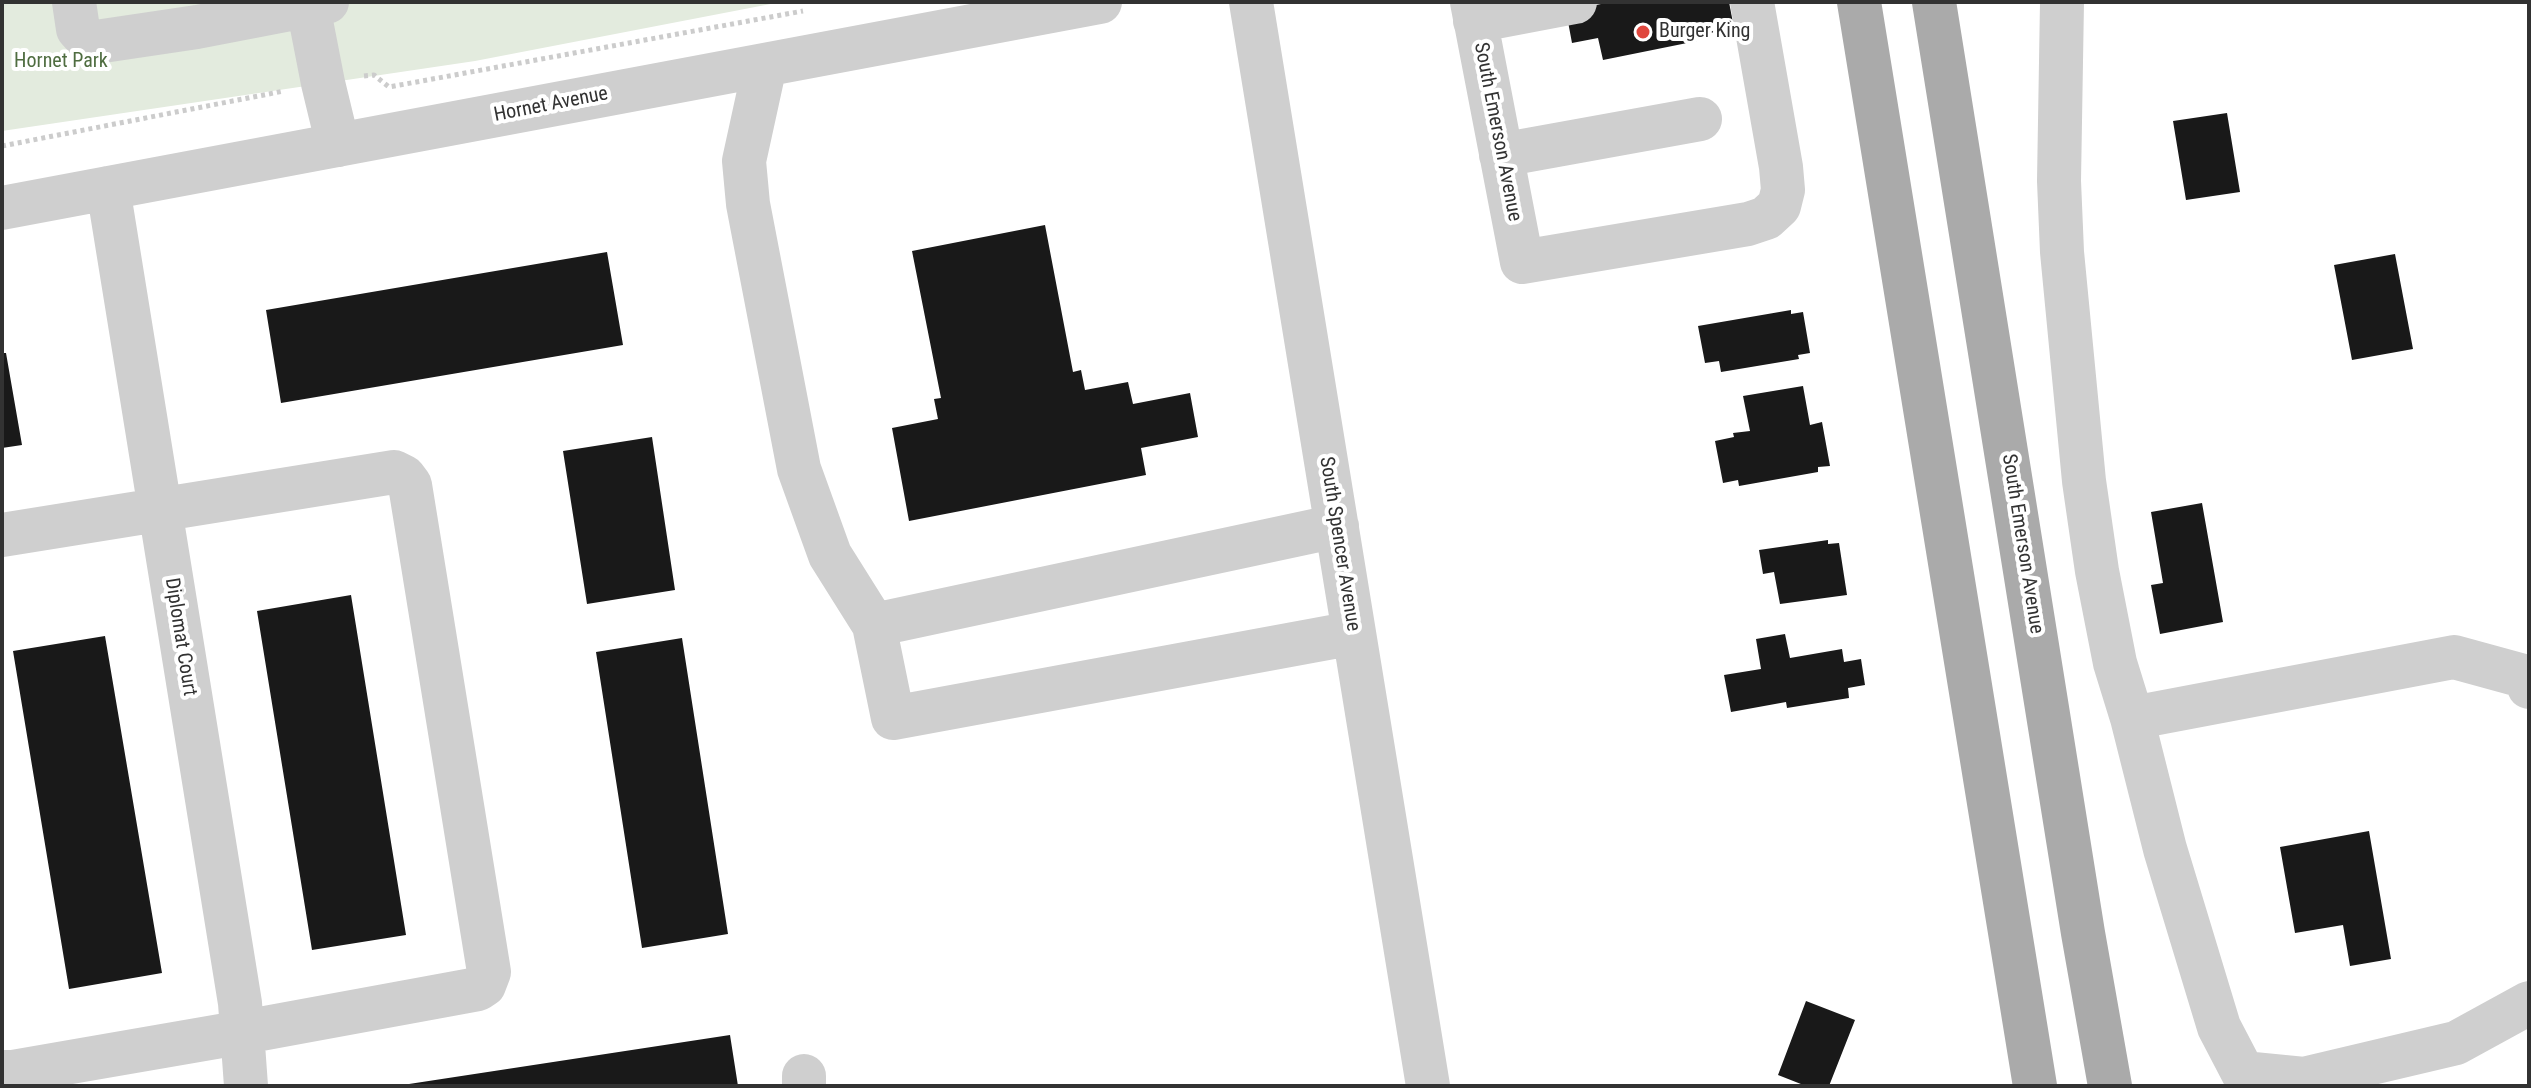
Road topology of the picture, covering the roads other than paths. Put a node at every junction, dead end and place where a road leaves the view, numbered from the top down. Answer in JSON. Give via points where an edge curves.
{"nodes":[{"id":1,"x":74,"y":2,"type":"edge"},
{"id":2,"x":1100,"y":2,"type":"edge"},
{"id":3,"x":1251,"y":2,"type":"edge"},
{"id":4,"x":1575,"y":2,"type":"edge"},
{"id":5,"x":1752,"y":2,"type":"edge"},
{"id":6,"x":1859,"y":2,"type":"edge"},
{"id":7,"x":1934,"y":2,"type":"edge"},
{"id":8,"x":2062,"y":2,"type":"edge"},
{"id":9,"x":317,"y":4,"type":"edge"},
{"id":10,"x":1474,"y":12,"type":"edge"},
{"id":11,"x":765,"y":65,"type":"junction"},
{"id":12,"x":1700,"y":119,"type":"dead end"},
{"id":13,"x":338,"y":145,"type":"junction"},
{"id":14,"x":1501,"y":155,"type":"junction"},
{"id":15,"x":108,"y":188,"type":"junction"},
{"id":16,"x":2,"y":208,"type":"edge"},
{"id":17,"x":160,"y":510,"type":"junction"},
{"id":18,"x":1337,"y":526,"type":"junction"},
{"id":19,"x":2,"y":535,"type":"edge"},
{"id":20,"x":874,"y":625,"type":"junction"},
{"id":21,"x":1354,"y":633,"type":"junction"},
{"id":22,"x":2529,"y":687,"type":"edge"},
{"id":23,"x":2132,"y":718,"type":"junction"},
{"id":24,"x":2529,"y":1003,"type":"edge"},
{"id":25,"x":244,"y":1032,"type":"junction"},
{"id":26,"x":2,"y":1072,"type":"edge"},
{"id":27,"x":246,"y":1086,"type":"edge"},
{"id":28,"x":1428,"y":1086,"type":"edge"},
{"id":29,"x":2035,"y":1086,"type":"edge"},
{"id":30,"x":2110,"y":1086,"type":"edge"}],
"edges":[{"from":1,"to":9,"type":"street","via":[[78,29],[96,42]]},
{"from":2,"to":11,"type":"street","name":"Hornet Avenue"},
{"from":3,"to":18,"type":"street","name":"South Spencer Avenue"},
{"from":4,"to":10,"type":"street"},
{"from":5,"to":14,"type":"street","name":"South Emerson Avenue","via":[[1783,190],[1779,206],[1766,218],[1522,262]]},
{"from":6,"to":29,"type":"main road"},
{"from":7,"to":30,"type":"main road","name":"South Emerson Avenue"},
{"from":8,"to":23,"type":"street","via":[[2062,252],[2084,481],[2115,663]]},
{"from":9,"to":13,"type":"street","via":[[323,83]]},
{"from":10,"to":14,"type":"street","name":"South Emerson Avenue"},
{"from":11,"to":13,"type":"street","name":"Hornet Avenue"},
{"from":11,"to":20,"type":"street","via":[[744,161],[799,469],[830,555]]},
{"from":12,"to":14,"type":"street"},
{"from":13,"to":15,"type":"street","name":"Hornet Avenue"},
{"from":15,"to":16,"type":"street","name":"Hornet Avenue"},
{"from":15,"to":17,"type":"street","name":"Diplomat Court"},
{"from":17,"to":19,"type":"street"},
{"from":17,"to":25,"type":"street","name":"Diplomat Court"},
{"from":17,"to":25,"type":"street","via":[[394,472],[404,477],[410,485],[484,935],[489,972],[478,989]]},
{"from":18,"to":20,"type":"street"},
{"from":18,"to":21,"type":"street","name":"South Spencer Avenue"},
{"from":20,"to":21,"type":"street","via":[[893,718]]},
{"from":21,"to":28,"type":"street","name":"South Spencer Avenue"},
{"from":22,"to":23,"type":"street","via":[[2527,677],[2454,657]]},
{"from":23,"to":24,"type":"street","via":[[2219,1027],[2243,1073],[2304,1079],[2456,1043]]},
{"from":25,"to":26,"type":"street"},
{"from":25,"to":27,"type":"street","name":"Diplomat Court"}]}
